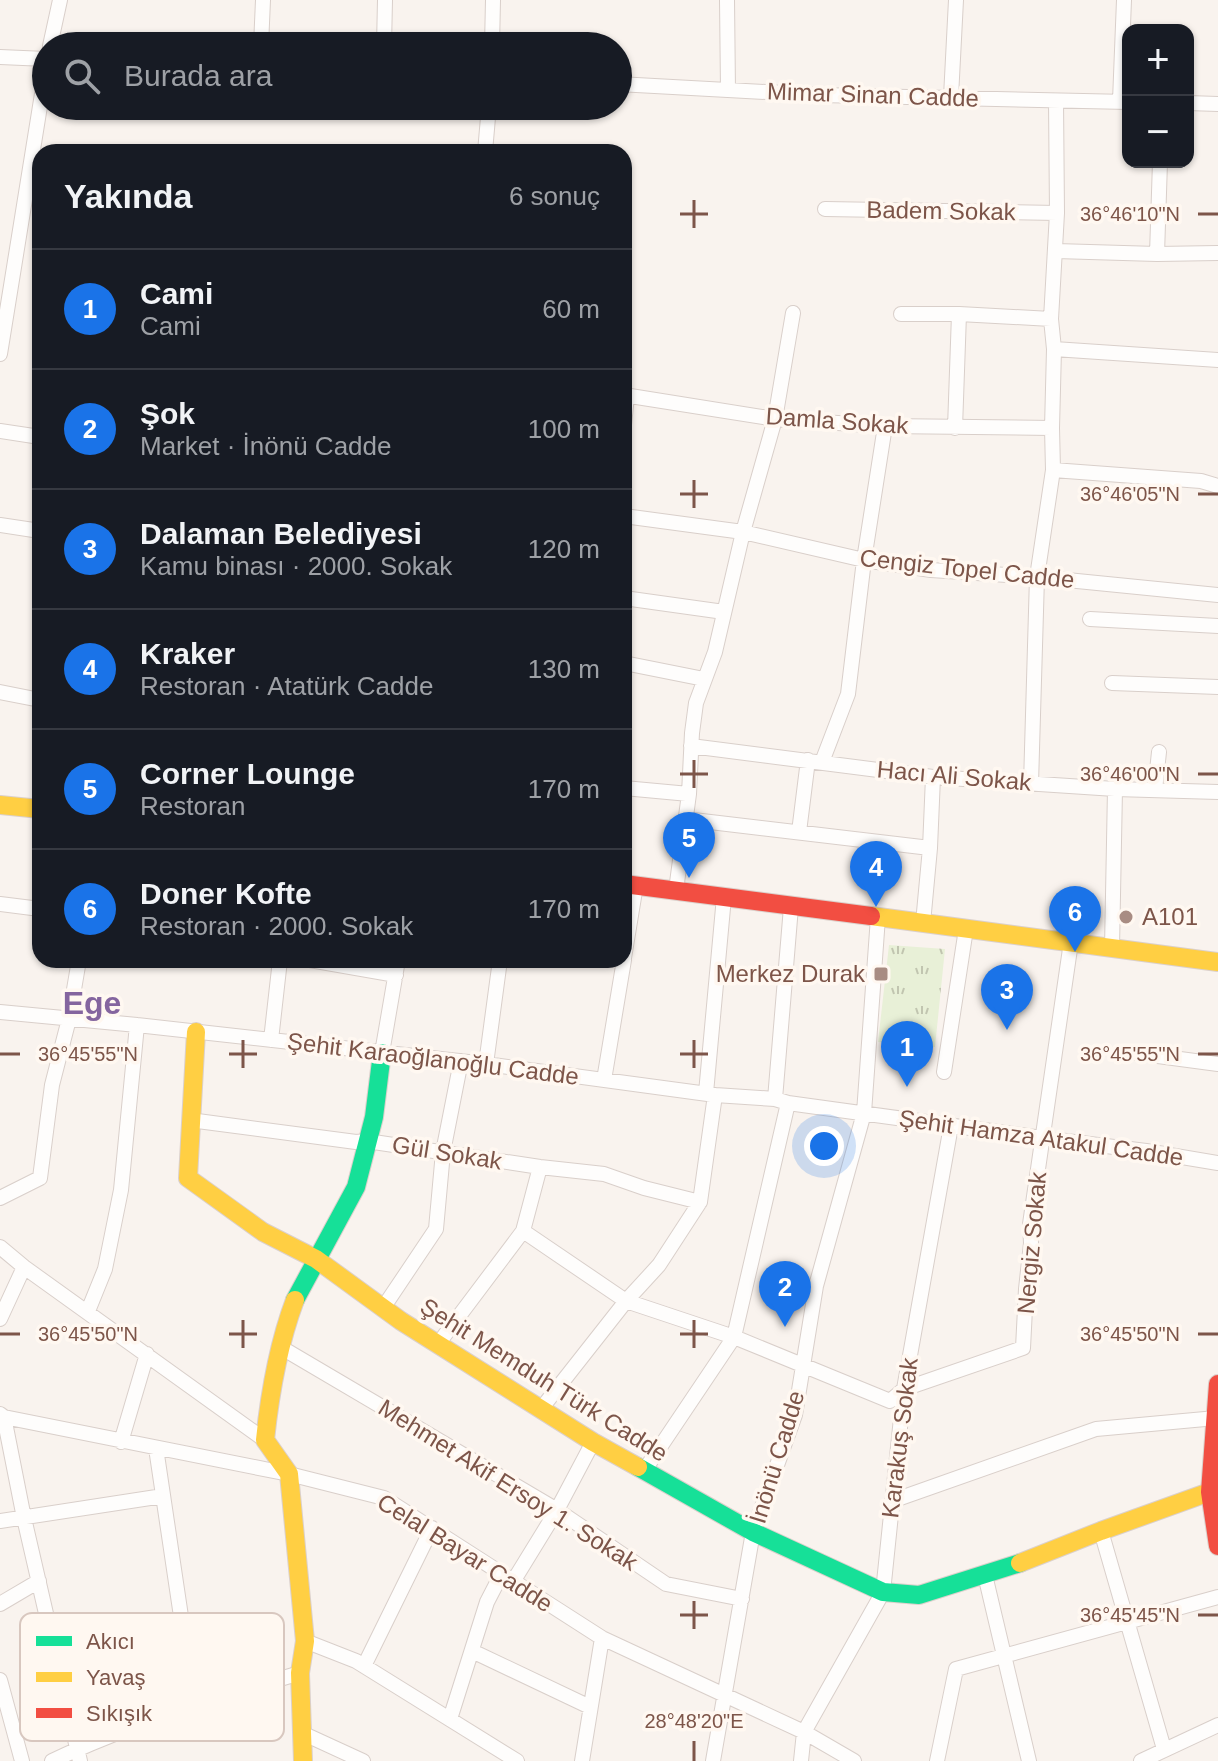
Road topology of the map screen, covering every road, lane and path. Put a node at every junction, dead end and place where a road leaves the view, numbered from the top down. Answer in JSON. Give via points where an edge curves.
{"nodes":[{"id":1,"x":60,"y":0,"type":"edge"},
{"id":2,"x":263,"y":0,"type":"edge"},
{"id":3,"x":385,"y":0,"type":"edge"},
{"id":4,"x":493,"y":0,"type":"edge"},
{"id":5,"x":727,"y":0,"type":"edge"},
{"id":6,"x":956,"y":0,"type":"edge"},
{"id":7,"x":1124,"y":0,"type":"edge"},
{"id":8,"x":53,"y":32,"type":"edge"},
{"id":9,"x":262,"y":32,"type":"edge"},
{"id":10,"x":384,"y":32,"type":"edge"},
{"id":11,"x":492,"y":32,"type":"edge"},
{"id":12,"x":0,"y":57,"type":"edge"},
{"id":13,"x":32,"y":58,"type":"edge"},
{"id":14,"x":632,"y":85,"type":"edge"},
{"id":15,"x":728,"y":90,"type":"junction"},
{"id":16,"x":1124,"y":96,"type":"edge"},
{"id":17,"x":951,"y":97,"type":"junction"},
{"id":18,"x":1056,"y":101,"type":"junction"},
{"id":19,"x":1122,"y":102,"type":"edge"},
{"id":20,"x":1194,"y":103,"type":"edge"},
{"id":21,"x":1218,"y":104,"type":"edge"},
{"id":22,"x":38,"y":120,"type":"edge"},
{"id":23,"x":488,"y":120,"type":"edge"},
{"id":24,"x":34,"y":144,"type":"edge"},
{"id":25,"x":486,"y":144,"type":"edge"},
{"id":26,"x":32,"y":153,"type":"edge"},
{"id":27,"x":1160,"y":168,"type":"edge"},
{"id":28,"x":825,"y":209,"type":"dead end"},
{"id":29,"x":1057,"y":213,"type":"junction"},
{"id":30,"x":1056,"y":251,"type":"junction"},
{"id":31,"x":1218,"y":253,"type":"edge"},
{"id":32,"x":1157,"y":254,"type":"junction"},
{"id":33,"x":793,"y":313,"type":"dead end"},
{"id":34,"x":901,"y":314,"type":"dead end"},
{"id":35,"x":959,"y":314,"type":"junction"},
{"id":36,"x":1051,"y":319,"type":"junction"},
{"id":37,"x":2,"y":333,"type":"edge"},
{"id":38,"x":1054,"y":349,"type":"junction"},
{"id":39,"x":0,"y":354,"type":"edge"},
{"id":40,"x":1218,"y":360,"type":"edge"},
{"id":41,"x":632,"y":396,"type":"edge"},
{"id":42,"x":775,"y":419,"type":"junction"},
{"id":43,"x":885,"y":426,"type":"junction"},
{"id":44,"x":955,"y":428,"type":"junction"},
{"id":45,"x":1052,"y":428,"type":"junction"},
{"id":46,"x":0,"y":431,"type":"edge"},
{"id":47,"x":32,"y":436,"type":"edge"},
{"id":48,"x":1053,"y":470,"type":"junction"},
{"id":49,"x":1218,"y":486,"type":"edge"},
{"id":50,"x":632,"y":517,"type":"edge"},
{"id":51,"x":0,"y":525,"type":"edge"},
{"id":52,"x":32,"y":530,"type":"edge"},
{"id":53,"x":743,"y":532,"type":"junction"},
{"id":54,"x":864,"y":560,"type":"junction"},
{"id":55,"x":1037,"y":577,"type":"junction"},
{"id":56,"x":1218,"y":595,"type":"edge"},
{"id":57,"x":632,"y":599,"type":"edge"},
{"id":58,"x":724,"y":612,"type":"junction"},
{"id":59,"x":1090,"y":619,"type":"dead end"},
{"id":60,"x":1218,"y":626,"type":"edge"},
{"id":61,"x":632,"y":665,"type":"edge"},
{"id":62,"x":704,"y":679,"type":"junction"},
{"id":63,"x":1112,"y":683,"type":"dead end"},
{"id":64,"x":1218,"y":687,"type":"edge"},
{"id":65,"x":0,"y":692,"type":"edge"},
{"id":66,"x":32,"y":698,"type":"edge"},
{"id":67,"x":691,"y":746,"type":"junction"},
{"id":68,"x":1159,"y":752,"type":"dead end"},
{"id":69,"x":815,"y":761,"type":"junction"},
{"id":70,"x":933,"y":777,"type":"junction"},
{"id":71,"x":1031,"y":784,"type":"junction"},
{"id":72,"x":632,"y":789,"type":"edge"},
{"id":73,"x":1115,"y":789,"type":"junction"},
{"id":74,"x":1155,"y":790,"type":"junction"},
{"id":75,"x":1218,"y":792,"type":"edge"},
{"id":76,"x":689,"y":794,"type":"junction"},
{"id":77,"x":0,"y":805,"type":"edge"},
{"id":78,"x":32,"y":808,"type":"edge"},
{"id":79,"x":685,"y":819,"type":"junction"},
{"id":80,"x":799,"y":832,"type":"junction"},
{"id":81,"x":930,"y":848,"type":"junction"},
{"id":82,"x":632,"y":884,"type":"edge"},
{"id":83,"x":676,"y":890,"type":"junction"},
{"id":84,"x":724,"y":897,"type":"junction"},
{"id":85,"x":0,"y":904,"type":"edge"},
{"id":86,"x":791,"y":907,"type":"junction"},
{"id":87,"x":32,"y":908,"type":"edge"},
{"id":88,"x":878,"y":917,"type":"junction"},
{"id":89,"x":923,"y":923,"type":"junction"},
{"id":90,"x":966,"y":929,"type":"junction"},
{"id":91,"x":1071,"y":942,"type":"junction"},
{"id":92,"x":1112,"y":948,"type":"junction"},
{"id":93,"x":1218,"y":962,"type":"edge"},
{"id":94,"x":78,"y":968,"type":"edge"},
{"id":95,"x":279,"y":968,"type":"edge"},
{"id":96,"x":397,"y":968,"type":"edge"},
{"id":97,"x":499,"y":968,"type":"edge"},
{"id":98,"x":623,"y":968,"type":"edge"},
{"id":99,"x":0,"y":1012,"type":"edge"},
{"id":100,"x":69,"y":1019,"type":"junction"},
{"id":101,"x":137,"y":1025,"type":"junction"},
{"id":102,"x":196,"y":1032,"type":"junction"},
{"id":103,"x":271,"y":1040,"type":"junction"},
{"id":104,"x":1128,"y":1052,"type":"dead end"},
{"id":105,"x":382,"y":1053,"type":"junction"},
{"id":106,"x":461,"y":1061,"type":"junction"},
{"id":107,"x":486,"y":1064,"type":"junction"},
{"id":108,"x":1218,"y":1064,"type":"edge"},
{"id":109,"x":944,"y":1072,"type":"dead end"},
{"id":110,"x":604,"y":1080,"type":"junction"},
{"id":111,"x":710,"y":1094,"type":"junction"},
{"id":112,"x":782,"y":1101,"type":"junction"},
{"id":113,"x":864,"y":1113,"type":"junction"},
{"id":114,"x":190,"y":1120,"type":"junction"},
{"id":115,"x":951,"y":1126,"type":"junction"},
{"id":116,"x":1042,"y":1138,"type":"junction"},
{"id":117,"x":367,"y":1141,"type":"junction"},
{"id":118,"x":443,"y":1152,"type":"junction"},
{"id":119,"x":1218,"y":1163,"type":"edge"},
{"id":120,"x":540,"y":1167,"type":"junction"},
{"id":121,"x":0,"y":1198,"type":"edge"},
{"id":122,"x":700,"y":1202,"type":"junction"},
{"id":123,"x":523,"y":1231,"type":"junction"},
{"id":124,"x":0,"y":1247,"type":"edge"},
{"id":125,"x":316,"y":1259,"type":"junction"},
{"id":126,"x":24,"y":1267,"type":"junction"},
{"id":127,"x":626,"y":1301,"type":"junction"},
{"id":128,"x":383,"y":1308,"type":"junction"},
{"id":129,"x":88,"y":1311,"type":"junction"},
{"id":130,"x":0,"y":1319,"type":"edge"},
{"id":131,"x":734,"y":1337,"type":"junction"},
{"id":132,"x":438,"y":1344,"type":"junction"},
{"id":133,"x":282,"y":1348,"type":"junction"},
{"id":134,"x":147,"y":1354,"type":"junction"},
{"id":135,"x":802,"y":1365,"type":"junction"},
{"id":136,"x":1218,"y":1384,"type":"edge"},
{"id":137,"x":904,"y":1389,"type":"junction"},
{"id":138,"x":541,"y":1409,"type":"junction"},
{"id":139,"x":2,"y":1416,"type":"edge"},
{"id":140,"x":1216,"y":1418,"type":"junction"},
{"id":141,"x":265,"y":1440,"type":"junction"},
{"id":142,"x":121,"y":1442,"type":"junction"},
{"id":143,"x":593,"y":1442,"type":"junction"},
{"id":144,"x":156,"y":1448,"type":"junction"},
{"id":145,"x":644,"y":1471,"type":"junction"},
{"id":146,"x":289,"y":1474,"type":"junction"},
{"id":147,"x":1214,"y":1490,"type":"edge"},
{"id":148,"x":163,"y":1496,"type":"junction"},
{"id":149,"x":892,"y":1501,"type":"junction"},
{"id":150,"x":557,"y":1510,"type":"junction"},
{"id":151,"x":24,"y":1518,"type":"junction"},
{"id":152,"x":0,"y":1521,"type":"edge"},
{"id":153,"x":432,"y":1528,"type":"junction"},
{"id":154,"x":1101,"y":1531,"type":"junction"},
{"id":155,"x":753,"y":1532,"type":"junction"},
{"id":156,"x":1218,"y":1546,"type":"edge"},
{"id":157,"x":985,"y":1575,"type":"junction"},
{"id":158,"x":508,"y":1577,"type":"junction"},
{"id":159,"x":39,"y":1581,"type":"junction"},
{"id":160,"x":883,"y":1592,"type":"junction"},
{"id":161,"x":1218,"y":1597,"type":"edge"},
{"id":162,"x":742,"y":1599,"type":"junction"},
{"id":163,"x":0,"y":1604,"type":"edge"},
{"id":164,"x":46,"y":1613,"type":"edge"},
{"id":165,"x":180,"y":1613,"type":"edge"},
{"id":166,"x":1128,"y":1623,"type":"junction"},
{"id":167,"x":602,"y":1638,"type":"junction"},
{"id":168,"x":305,"y":1641,"type":"junction"},
{"id":169,"x":472,"y":1651,"type":"junction"},
{"id":170,"x":1003,"y":1656,"type":"junction"},
{"id":171,"x":364,"y":1666,"type":"junction"},
{"id":172,"x":300,"y":1673,"type":"junction"},
{"id":173,"x":284,"y":1678,"type":"edge"},
{"id":174,"x":0,"y":1680,"type":"edge"},
{"id":175,"x":726,"y":1695,"type":"junction"},
{"id":176,"x":590,"y":1707,"type":"junction"},
{"id":177,"x":450,"y":1719,"type":"junction"},
{"id":178,"x":1218,"y":1725,"type":"edge"},
{"id":179,"x":804,"y":1732,"type":"junction"},
{"id":180,"x":302,"y":1733,"type":"junction"},
{"id":181,"x":110,"y":1741,"type":"edge"},
{"id":182,"x":1164,"y":1749,"type":"junction"},
{"id":183,"x":78,"y":1755,"type":"edge"},
{"id":184,"x":22,"y":1761,"type":"edge"},
{"id":185,"x":52,"y":1761,"type":"edge"},
{"id":186,"x":303,"y":1761,"type":"edge"},
{"id":187,"x":363,"y":1761,"type":"edge"},
{"id":188,"x":517,"y":1761,"type":"edge"},
{"id":189,"x":582,"y":1761,"type":"edge"},
{"id":190,"x":713,"y":1761,"type":"edge"},
{"id":191,"x":801,"y":1761,"type":"edge"},
{"id":192,"x":854,"y":1761,"type":"edge"},
{"id":193,"x":937,"y":1761,"type":"edge"},
{"id":194,"x":1029,"y":1761,"type":"edge"},
{"id":195,"x":1141,"y":1761,"type":"edge"}],
"edges":[{"from":1,"to":8,"type":"street"},
{"from":2,"to":9,"type":"street"},
{"from":3,"to":10,"type":"street"},
{"from":4,"to":11,"type":"street"},
{"from":5,"to":15,"type":"street"},
{"from":6,"to":17,"type":"street"},
{"from":7,"to":16,"type":"street"},
{"from":12,"to":13,"type":"street"},
{"from":14,"to":15,"type":"street","name":"Mimar Sinan Cadde"},
{"from":15,"to":17,"type":"street","name":"Mimar Sinan Cadde"},
{"from":17,"to":18,"type":"street","name":"Mimar Sinan Cadde"},
{"from":18,"to":19,"type":"street","name":"Mimar Sinan Cadde"},
{"from":18,"to":29,"type":"street"},
{"from":20,"to":21,"type":"street"},
{"from":22,"to":24,"type":"street"},
{"from":23,"to":25,"type":"street"},
{"from":26,"to":37,"type":"street"},
{"from":27,"to":32,"type":"street"},
{"from":28,"to":29,"type":"street","name":"Badem Sokak"},
{"from":29,"to":30,"type":"street"},
{"from":30,"to":32,"type":"street"},
{"from":30,"to":36,"type":"street"},
{"from":31,"to":32,"type":"street"},
{"from":33,"to":42,"type":"street"},
{"from":34,"to":35,"type":"street"},
{"from":35,"to":36,"type":"street"},
{"from":35,"to":44,"type":"street"},
{"from":36,"to":38,"type":"street"},
{"from":37,"to":39,"type":"street"},
{"from":38,"to":40,"type":"street"},
{"from":38,"to":45,"type":"street"},
{"from":41,"to":42,"type":"street","name":"Damla Sokak"},
{"from":42,"to":43,"type":"street","name":"Damla Sokak"},
{"from":42,"to":53,"type":"street"},
{"from":43,"to":44,"type":"street","name":"Damla Sokak"},
{"from":43,"to":54,"type":"street"},
{"from":44,"to":45,"type":"street","name":"Damla Sokak"},
{"from":45,"to":48,"type":"street"},
{"from":46,"to":47,"type":"street"},
{"from":48,"to":49,"type":"street"},
{"from":48,"to":55,"type":"street"},
{"from":50,"to":53,"type":"street","name":"Cengiz Topel Cadde"},
{"from":51,"to":52,"type":"street"},
{"from":53,"to":54,"type":"street","name":"Cengiz Topel Cadde"},
{"from":53,"to":58,"type":"street"},
{"from":54,"to":55,"type":"street","name":"Cengiz Topel Cadde"},
{"from":54,"to":69,"type":"street","via":[[848,694]]},
{"from":55,"to":56,"type":"street","name":"Cengiz Topel Cadde"},
{"from":55,"to":71,"type":"street"},
{"from":57,"to":58,"type":"street"},
{"from":58,"to":62,"type":"street"},
{"from":59,"to":60,"type":"street"},
{"from":61,"to":62,"type":"street"},
{"from":62,"to":67,"type":"street"},
{"from":63,"to":64,"type":"street"},
{"from":65,"to":66,"type":"street"},
{"from":67,"to":69,"type":"street","name":"Hacı Ali Sokak"},
{"from":67,"to":76,"type":"street"},
{"from":68,"to":74,"type":"street"},
{"from":69,"to":70,"type":"street","name":"Hacı Ali Sokak"},
{"from":69,"to":80,"type":"street"},
{"from":70,"to":71,"type":"street","name":"Hacı Ali Sokak"},
{"from":70,"to":81,"type":"street"},
{"from":71,"to":73,"type":"street","name":"Hacı Ali Sokak"},
{"from":72,"to":76,"type":"street"},
{"from":73,"to":74,"type":"street","name":"Hacı Ali Sokak"},
{"from":73,"to":92,"type":"street"},
{"from":74,"to":75,"type":"street","name":"Hacı Ali Sokak"},
{"from":76,"to":79,"type":"street"},
{"from":77,"to":78,"type":"street"},
{"from":79,"to":80,"type":"street"},
{"from":79,"to":83,"type":"street"},
{"from":80,"to":81,"type":"street"},
{"from":81,"to":89,"type":"street"},
{"from":82,"to":83,"type":"street"},
{"from":83,"to":84,"type":"street"},
{"from":84,"to":86,"type":"street"},
{"from":84,"to":111,"type":"street"},
{"from":85,"to":87,"type":"street"},
{"from":86,"to":88,"type":"street"},
{"from":86,"to":112,"type":"street"},
{"from":88,"to":89,"type":"street"},
{"from":88,"to":113,"type":"street","name":"İnönü Cadde"},
{"from":89,"to":90,"type":"street"},
{"from":90,"to":91,"type":"street"},
{"from":90,"to":109,"type":"street"},
{"from":91,"to":92,"type":"street"},
{"from":91,"to":116,"type":"street","name":"Nergiz Sokak"},
{"from":92,"to":93,"type":"street"},
{"from":94,"to":100,"type":"street"},
{"from":95,"to":103,"type":"street"},
{"from":96,"to":105,"type":"street"},
{"from":97,"to":107,"type":"street"},
{"from":98,"to":110,"type":"street"},
{"from":99,"to":100,"type":"street","name":"Şehit Karaoğlanoğlu Cadde"},
{"from":100,"to":101,"type":"street","name":"Şehit Karaoğlanoğlu Cadde"},
{"from":100,"to":121,"type":"street","via":[[52,1085],[40,1178]]},
{"from":101,"to":102,"type":"street","name":"Şehit Karaoğlanoğlu Cadde"},
{"from":101,"to":129,"type":"street","via":[[121,1190],[105,1269]]},
{"from":102,"to":103,"type":"street","name":"Şehit Karaoğlanoğlu Cadde"},
{"from":102,"to":114,"type":"street"},
{"from":103,"to":105,"type":"street","name":"Şehit Karaoğlanoğlu Cadde"},
{"from":104,"to":108,"type":"street"},
{"from":105,"to":106,"type":"street","name":"Şehit Karaoğlanoğlu Cadde"},
{"from":105,"to":117,"type":"street"},
{"from":106,"to":107,"type":"street","name":"Şehit Karaoğlanoğlu Cadde"},
{"from":106,"to":118,"type":"street"},
{"from":107,"to":110,"type":"street","name":"Şehit Karaoğlanoğlu Cadde"},
{"from":110,"to":111,"type":"street","name":"Şehit Karaoğlanoğlu Cadde"},
{"from":111,"to":112,"type":"street","name":"Şehit Karaoğlanoğlu Cadde"},
{"from":111,"to":122,"type":"street"},
{"from":112,"to":113,"type":"street","name":"Şehit Karaoğlanoğlu Cadde"},
{"from":112,"to":131,"type":"street"},
{"from":113,"to":115,"type":"street","name":"Şehit Hamza Atakul Cadde"},
{"from":113,"to":135,"type":"street","name":"İnönü Cadde","via":[[816,1286]]},
{"from":114,"to":117,"type":"street","name":"Gül Sokak"},
{"from":114,"to":125,"type":"street","name":"Şehit Memduh Türk Cadde","via":[[188,1178],[263,1232]]},
{"from":115,"to":116,"type":"street","name":"Şehit Hamza Atakul Cadde"},
{"from":115,"to":137,"type":"street","name":"Karakuş Sokak"},
{"from":116,"to":119,"type":"street","name":"Şehit Hamza Atakul Cadde"},
{"from":116,"to":137,"type":"street","name":"Nergiz Sokak","via":[[1030,1224],[1023,1348]]},
{"from":117,"to":118,"type":"street","name":"Gül Sokak"},
{"from":117,"to":125,"type":"street","via":[[356,1187]]},
{"from":118,"to":120,"type":"street","name":"Gül Sokak"},
{"from":118,"to":128,"type":"street","via":[[436,1229]]},
{"from":120,"to":122,"type":"street","name":"Gül Sokak","via":[[604,1174]]},
{"from":120,"to":123,"type":"street"},
{"from":122,"to":127,"type":"street","via":[[659,1265]]},
{"from":123,"to":127,"type":"street"},
{"from":123,"to":132,"type":"street"},
{"from":124,"to":126,"type":"street"},
{"from":125,"to":128,"type":"street","name":"Şehit Memduh Türk Cadde"},
{"from":125,"to":133,"type":"street","via":[[291,1309]]},
{"from":126,"to":129,"type":"street"},
{"from":126,"to":130,"type":"street"},
{"from":127,"to":131,"type":"street"},
{"from":127,"to":138,"type":"street"},
{"from":128,"to":132,"type":"street","name":"Şehit Memduh Türk Cadde"},
{"from":129,"to":134,"type":"street"},
{"from":131,"to":135,"type":"street"},
{"from":131,"to":145,"type":"street"},
{"from":132,"to":138,"type":"street","name":"Şehit Memduh Türk Cadde"},
{"from":133,"to":141,"type":"street"},
{"from":133,"to":150,"type":"street","name":"Mehmet Akif Ersoy 1. Sokak"},
{"from":134,"to":141,"type":"street"},
{"from":134,"to":142,"type":"street"},
{"from":135,"to":137,"type":"street","via":[[890,1401]]},
{"from":135,"to":155,"type":"street","name":"İnönü Cadde","via":[[795,1415]]},
{"from":136,"to":140,"type":"street"},
{"from":137,"to":149,"type":"street","name":"Karakuş Sokak"},
{"from":138,"to":143,"type":"street","name":"Şehit Memduh Türk Cadde"},
{"from":139,"to":142,"type":"street","name":"Celal Bayar Cadde"},
{"from":139,"to":151,"type":"street"},
{"from":140,"to":147,"type":"street"},
{"from":140,"to":149,"type":"street","via":[[1096,1429]]},
{"from":141,"to":146,"type":"street"},
{"from":142,"to":144,"type":"street","name":"Celal Bayar Cadde"},
{"from":143,"to":145,"type":"street","name":"Şehit Memduh Türk Cadde"},
{"from":143,"to":150,"type":"street"},
{"from":144,"to":146,"type":"street","name":"Celal Bayar Cadde"},
{"from":144,"to":148,"type":"street"},
{"from":145,"to":155,"type":"street","name":"Şehit Memduh Türk Cadde"},
{"from":146,"to":153,"type":"street","name":"Celal Bayar Cadde","via":[[384,1498]]},
{"from":146,"to":168,"type":"street"},
{"from":147,"to":154,"type":"street"},
{"from":147,"to":156,"type":"street"},
{"from":148,"to":151,"type":"street"},
{"from":148,"to":165,"type":"street"},
{"from":149,"to":160,"type":"street","name":"Karakuş Sokak"},
{"from":150,"to":158,"type":"street"},
{"from":150,"to":162,"type":"street","name":"Mehmet Akif Ersoy 1. Sokak","via":[[666,1584]]},
{"from":151,"to":152,"type":"street"},
{"from":151,"to":159,"type":"street"},
{"from":153,"to":158,"type":"street","name":"Celal Bayar Cadde"},
{"from":153,"to":171,"type":"street"},
{"from":154,"to":157,"type":"street"},
{"from":154,"to":166,"type":"street"},
{"from":155,"to":160,"type":"street","name":"Şehit Memduh Türk Cadde"},
{"from":155,"to":162,"type":"street","name":"İnönü Cadde"},
{"from":157,"to":160,"type":"street","via":[[919,1595]]},
{"from":157,"to":170,"type":"street"},
{"from":158,"to":167,"type":"street","name":"Celal Bayar Cadde"},
{"from":158,"to":169,"type":"street","via":[[487,1602]]},
{"from":159,"to":163,"type":"street"},
{"from":159,"to":164,"type":"street"},
{"from":160,"to":179,"type":"street","name":"Karakuş Sokak"},
{"from":161,"to":166,"type":"street"},
{"from":162,"to":175,"type":"street","name":"İnönü Cadde"},
{"from":166,"to":170,"type":"street"},
{"from":166,"to":182,"type":"street"},
{"from":167,"to":175,"type":"street","name":"Celal Bayar Cadde"},
{"from":167,"to":176,"type":"street"},
{"from":168,"to":171,"type":"street"},
{"from":168,"to":172,"type":"street"},
{"from":169,"to":176,"type":"street"},
{"from":169,"to":177,"type":"street"},
{"from":170,"to":193,"type":"street","via":[[956,1669]]},
{"from":170,"to":194,"type":"street"},
{"from":171,"to":177,"type":"street"},
{"from":172,"to":173,"type":"street"},
{"from":172,"to":180,"type":"street"},
{"from":174,"to":184,"type":"street"},
{"from":175,"to":179,"type":"street","name":"Celal Bayar Cadde"},
{"from":175,"to":190,"type":"street","name":"İnönü Cadde"},
{"from":176,"to":189,"type":"street"},
{"from":177,"to":188,"type":"street"},
{"from":178,"to":182,"type":"street"},
{"from":179,"to":191,"type":"street"},
{"from":179,"to":192,"type":"street","name":"Celal Bayar Cadde"},
{"from":180,"to":186,"type":"street"},
{"from":180,"to":187,"type":"street"},
{"from":181,"to":183,"type":"street"},
{"from":182,"to":195,"type":"street"},
{"from":183,"to":185,"type":"street"}]}
